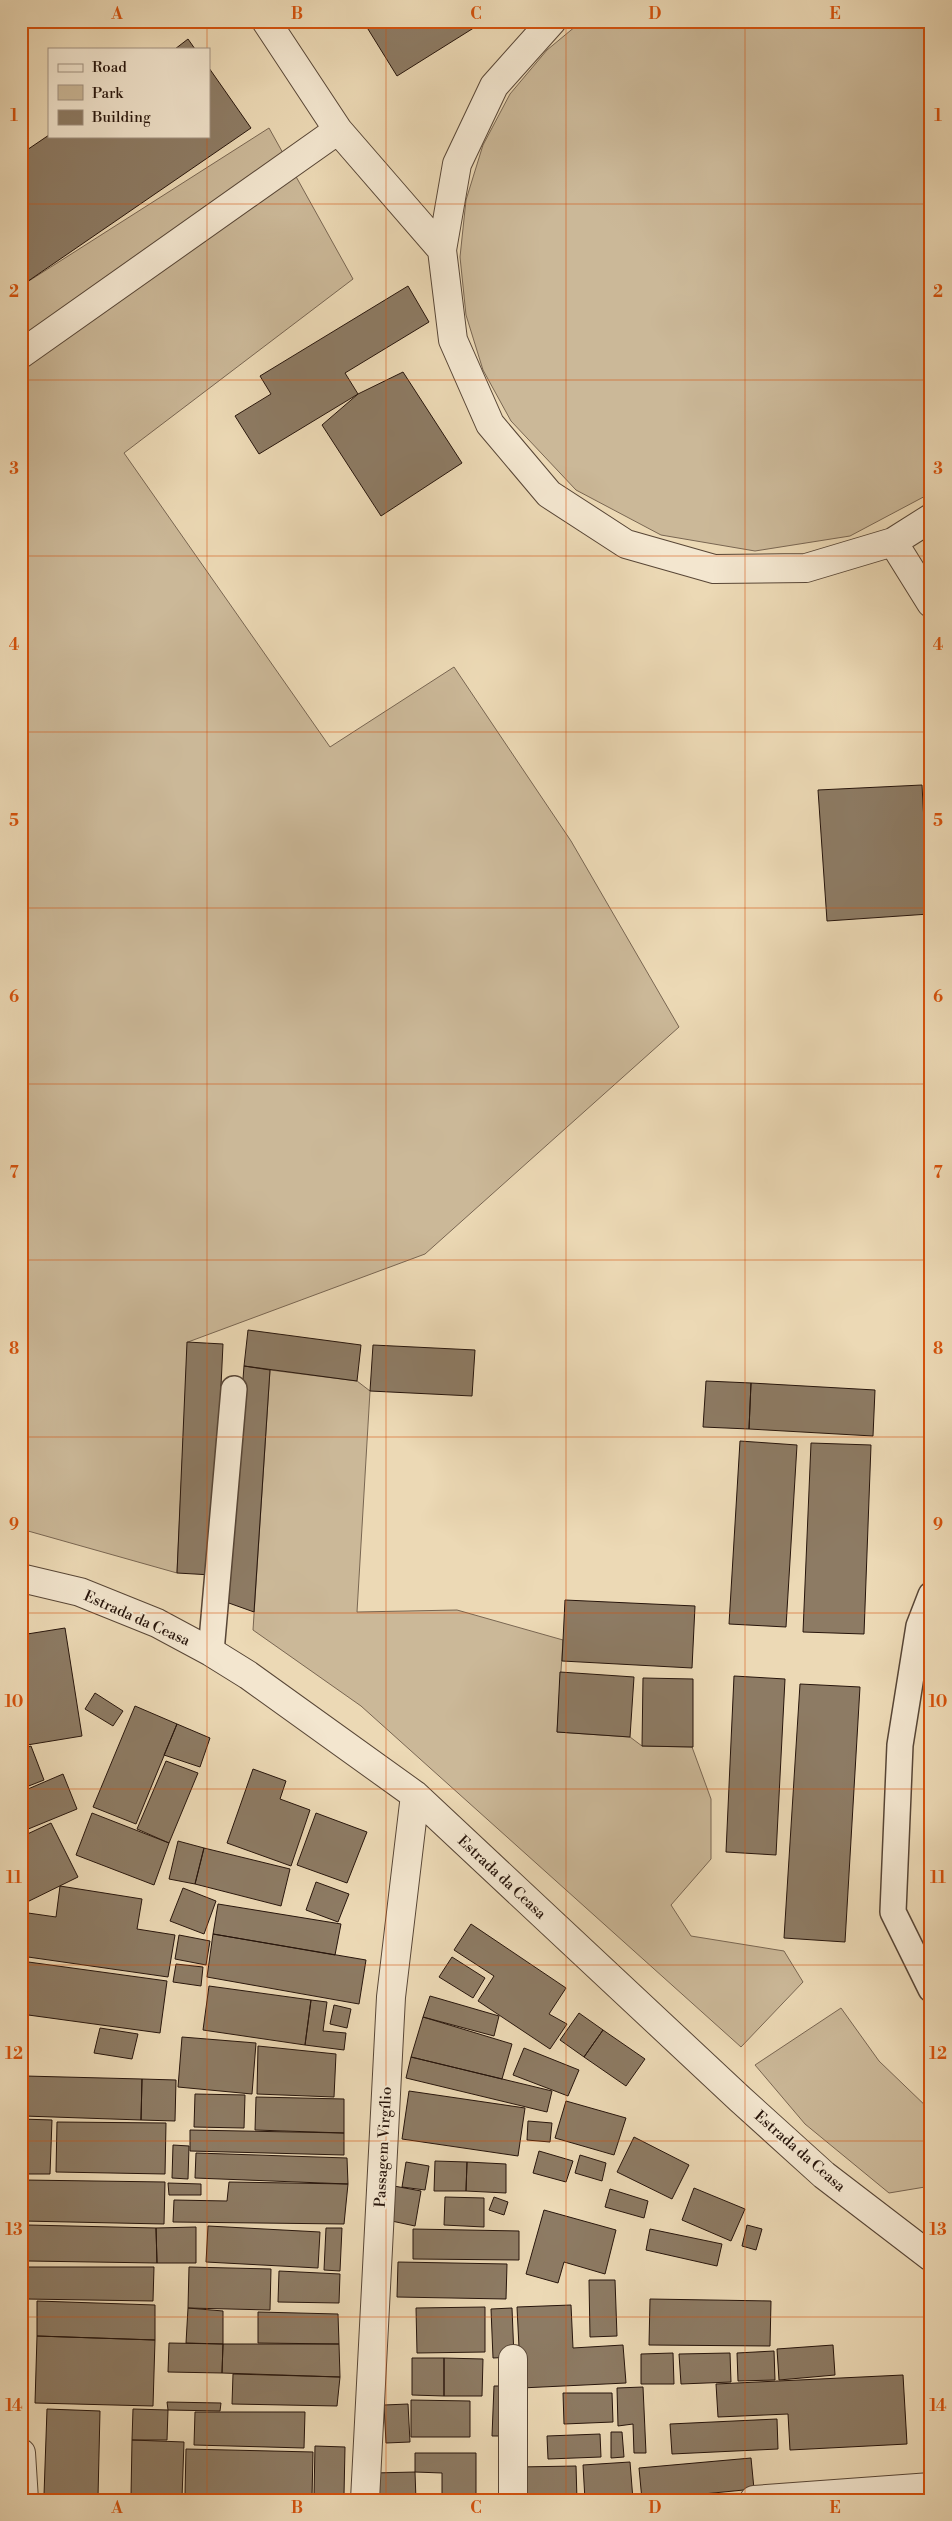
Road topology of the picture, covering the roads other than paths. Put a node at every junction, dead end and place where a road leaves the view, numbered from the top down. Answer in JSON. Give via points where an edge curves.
{"nodes":[{"id":1,"x":266,"y":21,"type":"edge"},
{"id":2,"x":552,"y":21,"type":"edge"},
{"id":3,"x":338,"y":130,"type":"junction"},
{"id":4,"x":442,"y":250,"type":"junction"},
{"id":5,"x":21,"y":354,"type":"edge"},
{"id":6,"x":931,"y":518,"type":"edge"},
{"id":7,"x":893,"y":542,"type":"junction"},
{"id":8,"x":931,"y":603,"type":"edge"},
{"id":9,"x":234,"y":1389,"type":"dead end"},
{"id":10,"x":21,"y":1578,"type":"edge"},
{"id":11,"x":931,"y":1595,"type":"edge"},
{"id":12,"x":211,"y":1652,"type":"junction"},
{"id":13,"x":415,"y":1795,"type":"junction"},
{"id":14,"x":931,"y":1988,"type":"edge"},
{"id":15,"x":931,"y":2257,"type":"edge"},
{"id":16,"x":513,"y":2359,"type":"dead end"},
{"id":17,"x":21,"y":2453,"type":"edge"},
{"id":18,"x":931,"y":2487,"type":"edge"},
{"id":19,"x":24,"y":2500,"type":"edge"},
{"id":20,"x":364,"y":2500,"type":"edge"},
{"id":21,"x":513,"y":2500,"type":"edge"},
{"id":22,"x":754,"y":2500,"type":"edge"}],
"edges":[{"from":1,"to":3,"type":"street"},
{"from":2,"to":4,"type":"street","via":[[494,86],[457,164]]},
{"from":3,"to":4,"type":"street"},
{"from":3,"to":5,"type":"street"},
{"from":4,"to":7,"type":"street","via":[[453,340],[490,424],[549,494],[618,539],[714,569],[806,568]]},
{"from":6,"to":7,"type":"street"},
{"from":7,"to":8,"type":"street"},
{"from":9,"to":12,"type":"lane"},
{"from":10,"to":12,"type":"street","name":"Estrada da Ceasa","via":[[80,1592],[157,1623]]},
{"from":11,"to":14,"type":"lane","via":[[919,1626],[900,1745],[892,1912]]},
{"from":12,"to":13,"type":"street","name":"Estrada da Ceasa","via":[[248,1674]]},
{"from":13,"to":15,"type":"street","name":"Estrada da Ceasa","via":[[817,2169]]},
{"from":13,"to":20,"type":"street","name":"Passagem Virgílio","via":[[391,1997]]},
{"from":16,"to":21,"type":"street"},
{"from":17,"to":19,"type":"street"},
{"from":18,"to":22,"type":"street"}]}
